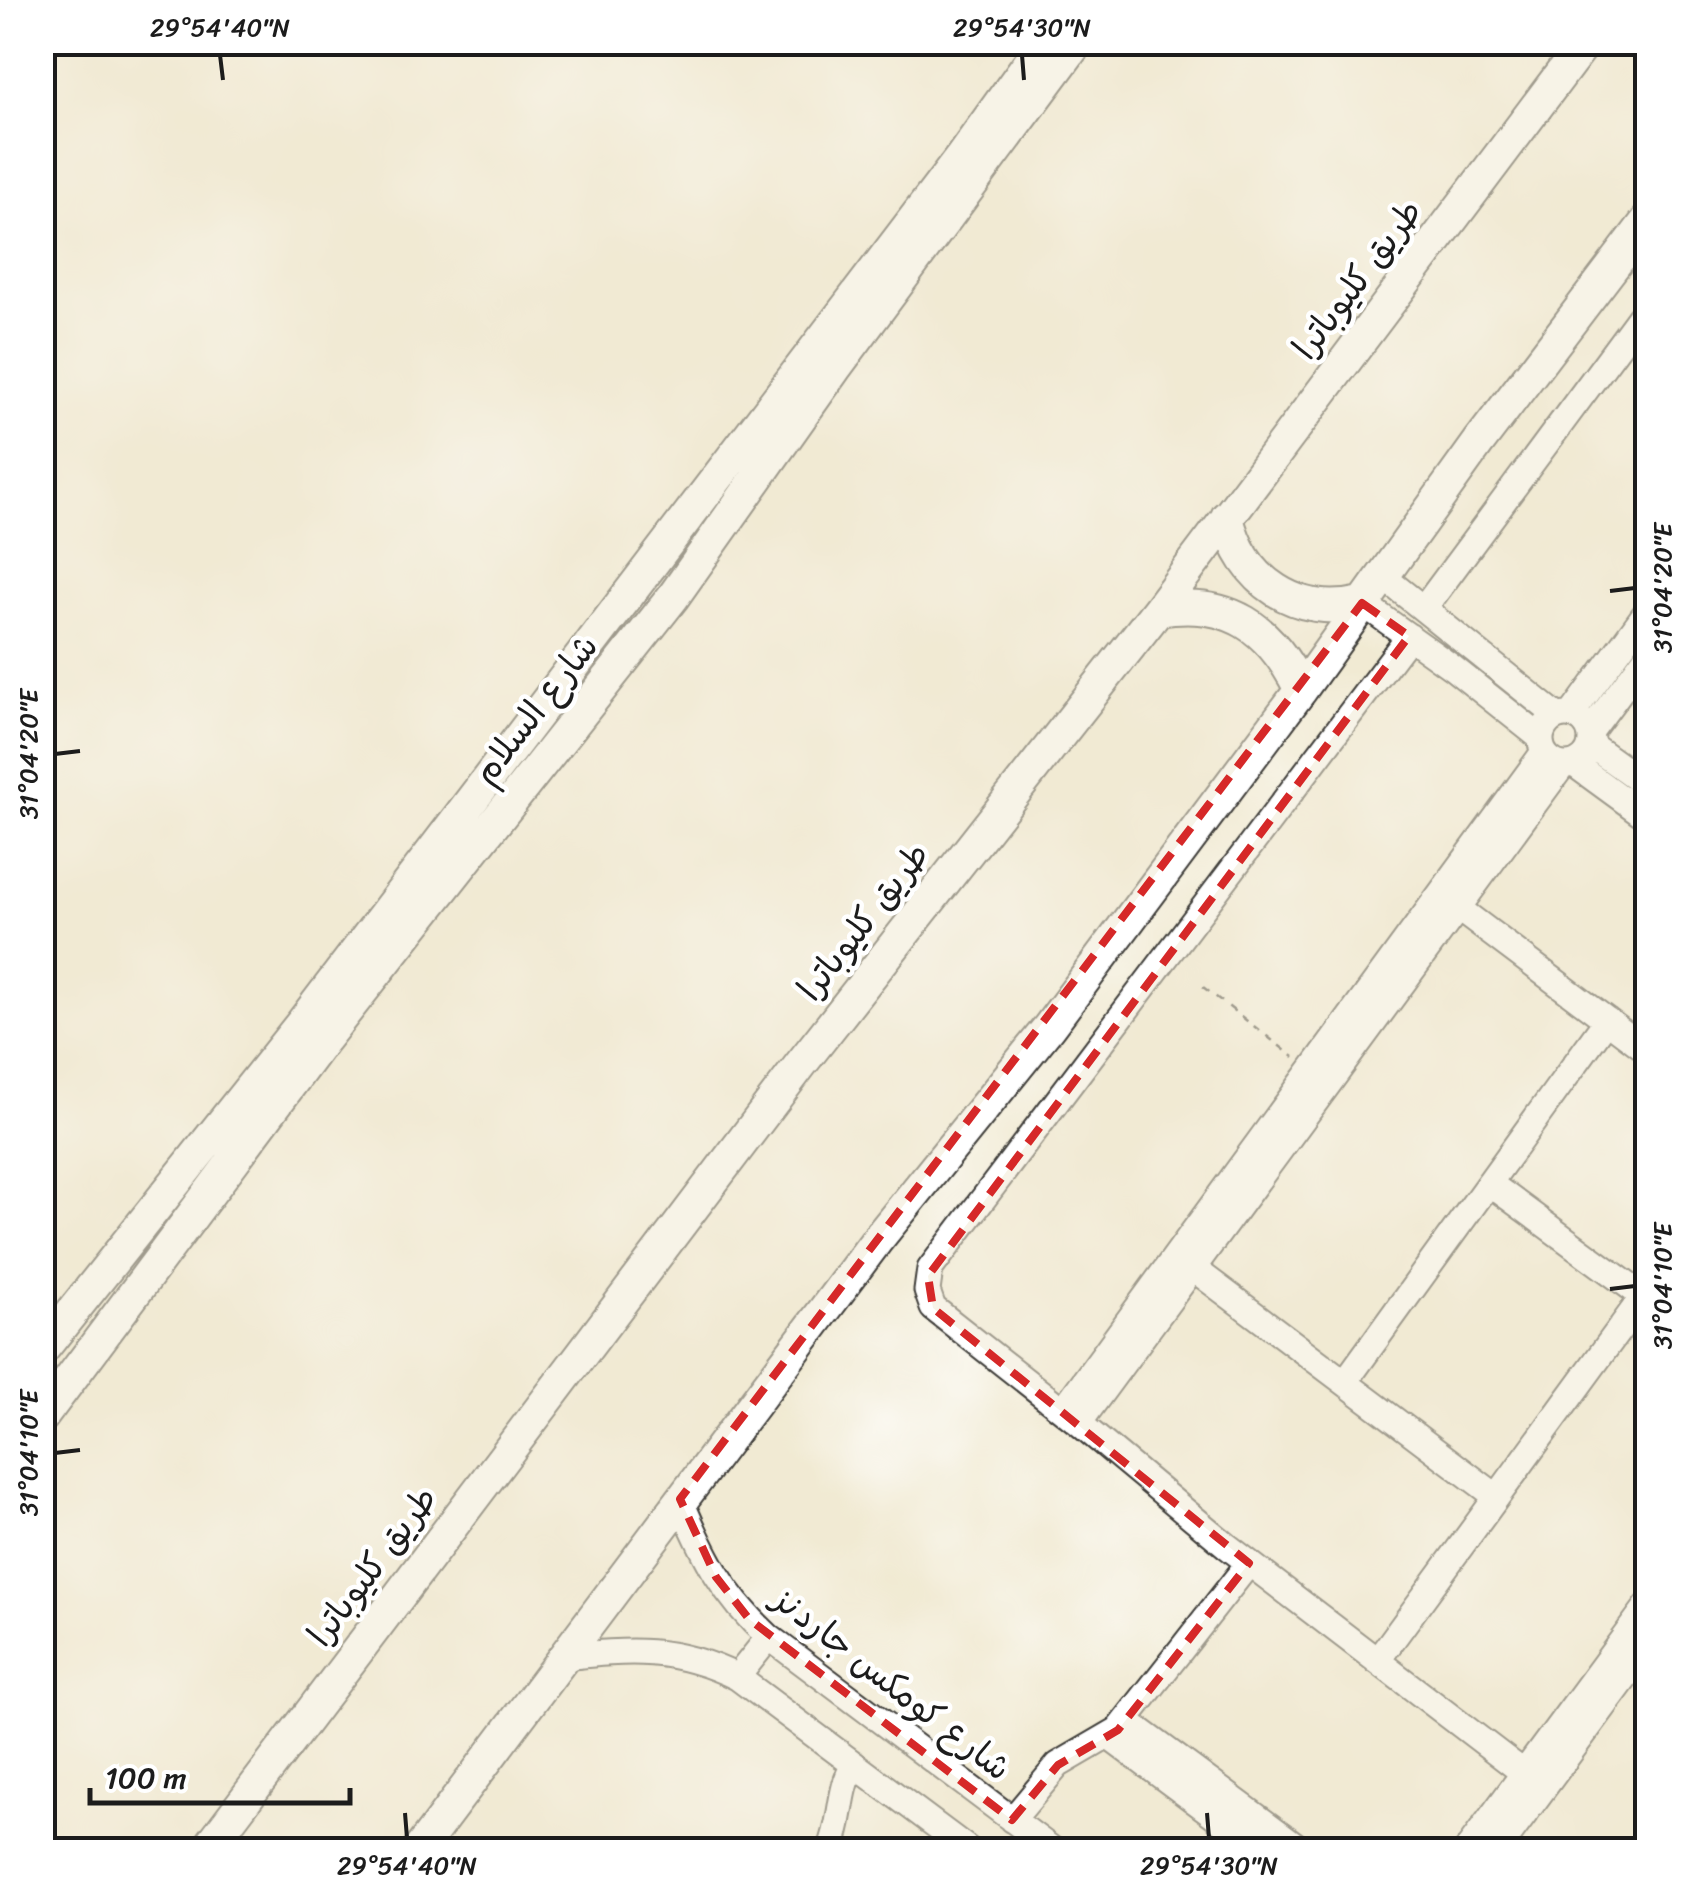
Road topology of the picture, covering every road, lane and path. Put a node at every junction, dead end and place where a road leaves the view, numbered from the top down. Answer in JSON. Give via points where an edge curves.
{"nodes":[{"id":1,"x":1044,"y":42,"type":"edge"},
{"id":2,"x":1078,"y":42,"type":"edge"},
{"id":3,"x":1585,"y":42,"type":"edge"},
{"id":4,"x":1648,"y":220,"type":"edge"},
{"id":5,"x":1648,"y":306,"type":"edge"},
{"id":6,"x":1227,"y":517,"type":"junction"},
{"id":7,"x":1382,"y":576,"type":"junction"},
{"id":8,"x":1362,"y":603,"type":"junction"},
{"id":9,"x":1425,"y":607,"type":"junction"},
{"id":10,"x":1158,"y":610,"type":"junction"},
{"id":11,"x":1648,"y":610,"type":"edge"},
{"id":12,"x":1408,"y":636,"type":"junction"},
{"id":13,"x":1469,"y":646,"type":"junction"},
{"id":14,"x":1648,"y":654,"type":"edge"},
{"id":15,"x":1453,"y":668,"type":"junction"},
{"id":16,"x":1301,"y":690,"type":"junction"},
{"id":17,"x":1566,"y":741,"type":"junction"},
{"id":18,"x":1648,"y":786,"type":"edge"},
{"id":19,"x":1648,"y":818,"type":"edge"},
{"id":20,"x":1448,"y":901,"type":"junction"},
{"id":21,"x":1203,"y":986,"type":"dead end"},
{"id":22,"x":1607,"y":1020,"type":"junction"},
{"id":23,"x":313,"y":1031,"type":"junction"},
{"id":24,"x":1648,"y":1051,"type":"edge"},
{"id":25,"x":1311,"y":1070,"type":"junction"},
{"id":26,"x":1490,"y":1183,"type":"junction"},
{"id":27,"x":1178,"y":1277,"type":"junction"},
{"id":28,"x":1645,"y":1298,"type":"edge"},
{"id":29,"x":42,"y":1350,"type":"edge"},
{"id":30,"x":1345,"y":1382,"type":"junction"},
{"id":31,"x":42,"y":1416,"type":"edge"},
{"id":32,"x":1071,"y":1416,"type":"junction"},
{"id":33,"x":1497,"y":1497,"type":"junction"},
{"id":34,"x":680,"y":1499,"type":"junction"},
{"id":35,"x":1249,"y":1563,"type":"junction"},
{"id":36,"x":1648,"y":1605,"type":"edge"},
{"id":37,"x":768,"y":1637,"type":"junction"},
{"id":38,"x":1648,"y":1647,"type":"edge"},
{"id":39,"x":562,"y":1657,"type":"junction"},
{"id":40,"x":1377,"y":1661,"type":"junction"},
{"id":41,"x":737,"y":1677,"type":"junction"},
{"id":42,"x":1117,"y":1729,"type":"junction"},
{"id":43,"x":854,"y":1765,"type":"junction"},
{"id":44,"x":1524,"y":1773,"type":"junction"},
{"id":45,"x":1012,"y":1820,"type":"junction"},
{"id":46,"x":1648,"y":1824,"type":"edge"},
{"id":47,"x":207,"y":1850,"type":"edge"},
{"id":48,"x":420,"y":1850,"type":"edge"},
{"id":49,"x":830,"y":1850,"type":"edge"},
{"id":50,"x":969,"y":1850,"type":"edge"},
{"id":51,"x":1053,"y":1850,"type":"edge"},
{"id":52,"x":1261,"y":1850,"type":"edge"},
{"id":53,"x":1302,"y":1850,"type":"edge"},
{"id":54,"x":1467,"y":1850,"type":"edge"},
{"id":55,"x":1498,"y":1850,"type":"edge"},
{"id":56,"x":1628,"y":1850,"type":"edge"}],
"edges":[{"from":1,"to":23,"type":"main road","name":"شارع السلام"},
{"from":2,"to":23,"type":"main road","name":"شارع السلام","via":[[673,597]]},
{"from":3,"to":6,"type":"main road","name":"طريق كليوباترا"},
{"from":4,"to":7,"type":"main road"},
{"from":5,"to":9,"type":"street"},
{"from":6,"to":8,"type":"main road","via":[[1243,560],[1275,591],[1317,606]]},
{"from":6,"to":10,"type":"main road","name":"طريق كليوباترا"},
{"from":7,"to":8,"type":"main road"},
{"from":7,"to":9,"type":"street"},
{"from":8,"to":12,"type":"street"},
{"from":8,"to":16,"type":"main road"},
{"from":9,"to":13,"type":"street"},
{"from":10,"to":16,"type":"main road","via":[[1236,615],[1264,637]]},
{"from":10,"to":47,"type":"main road","name":"طريق كليوباترا","via":[[801,1064]]},
{"from":11,"to":17,"type":"street"},
{"from":12,"to":15,"type":"street"},
{"from":12,"to":32,"type":"street","via":[[930,1269],[932,1308]]},
{"from":13,"to":15,"type":"street"},
{"from":13,"to":17,"type":"street"},
{"from":14,"to":17,"type":"street"},
{"from":15,"to":17,"type":"street"},
{"from":16,"to":34,"type":"main road","via":[[1049,1027]]},
{"from":17,"to":18,"type":"street"},
{"from":17,"to":19,"type":"street"},
{"from":17,"to":20,"type":"street"},
{"from":20,"to":22,"type":"street"},
{"from":20,"to":25,"type":"street"},
{"from":20,"to":27,"type":"street"},
{"from":21,"to":25,"type":"path"},
{"from":22,"to":24,"type":"street"},
{"from":22,"to":26,"type":"street"},
{"from":23,"to":29,"type":"main road","name":"شارع السلام"},
{"from":23,"to":31,"type":"main road","name":"شارع السلام"},
{"from":25,"to":27,"type":"street"},
{"from":26,"to":28,"type":"street"},
{"from":26,"to":30,"type":"street"},
{"from":27,"to":30,"type":"street"},
{"from":27,"to":32,"type":"street"},
{"from":28,"to":33,"type":"street"},
{"from":30,"to":33,"type":"street"},
{"from":32,"to":35,"type":"street"},
{"from":33,"to":40,"type":"street"},
{"from":34,"to":37,"type":"street","name":"شارع كومكس جاردنز","via":[[716,1577]]},
{"from":34,"to":39,"type":"main road"},
{"from":35,"to":40,"type":"street"},
{"from":35,"to":42,"type":"street"},
{"from":36,"to":44,"type":"street"},
{"from":37,"to":41,"type":"street"},
{"from":37,"to":45,"type":"street","name":"شارع كومكس جاردنز"},
{"from":38,"to":55,"type":"street"},
{"from":39,"to":41,"type":"street","via":[[666,1652]]},
{"from":39,"to":48,"type":"main road"},
{"from":40,"to":44,"type":"street"},
{"from":41,"to":43,"type":"street"},
{"from":42,"to":45,"type":"street","via":[[1058,1764]]},
{"from":42,"to":52,"type":"street"},
{"from":42,"to":53,"type":"street"},
{"from":43,"to":49,"type":"street"},
{"from":43,"to":50,"type":"street"},
{"from":44,"to":54,"type":"street"},
{"from":45,"to":51,"type":"street","name":"شارع كومكس جاردنز"},
{"from":46,"to":56,"type":"path"}]}
